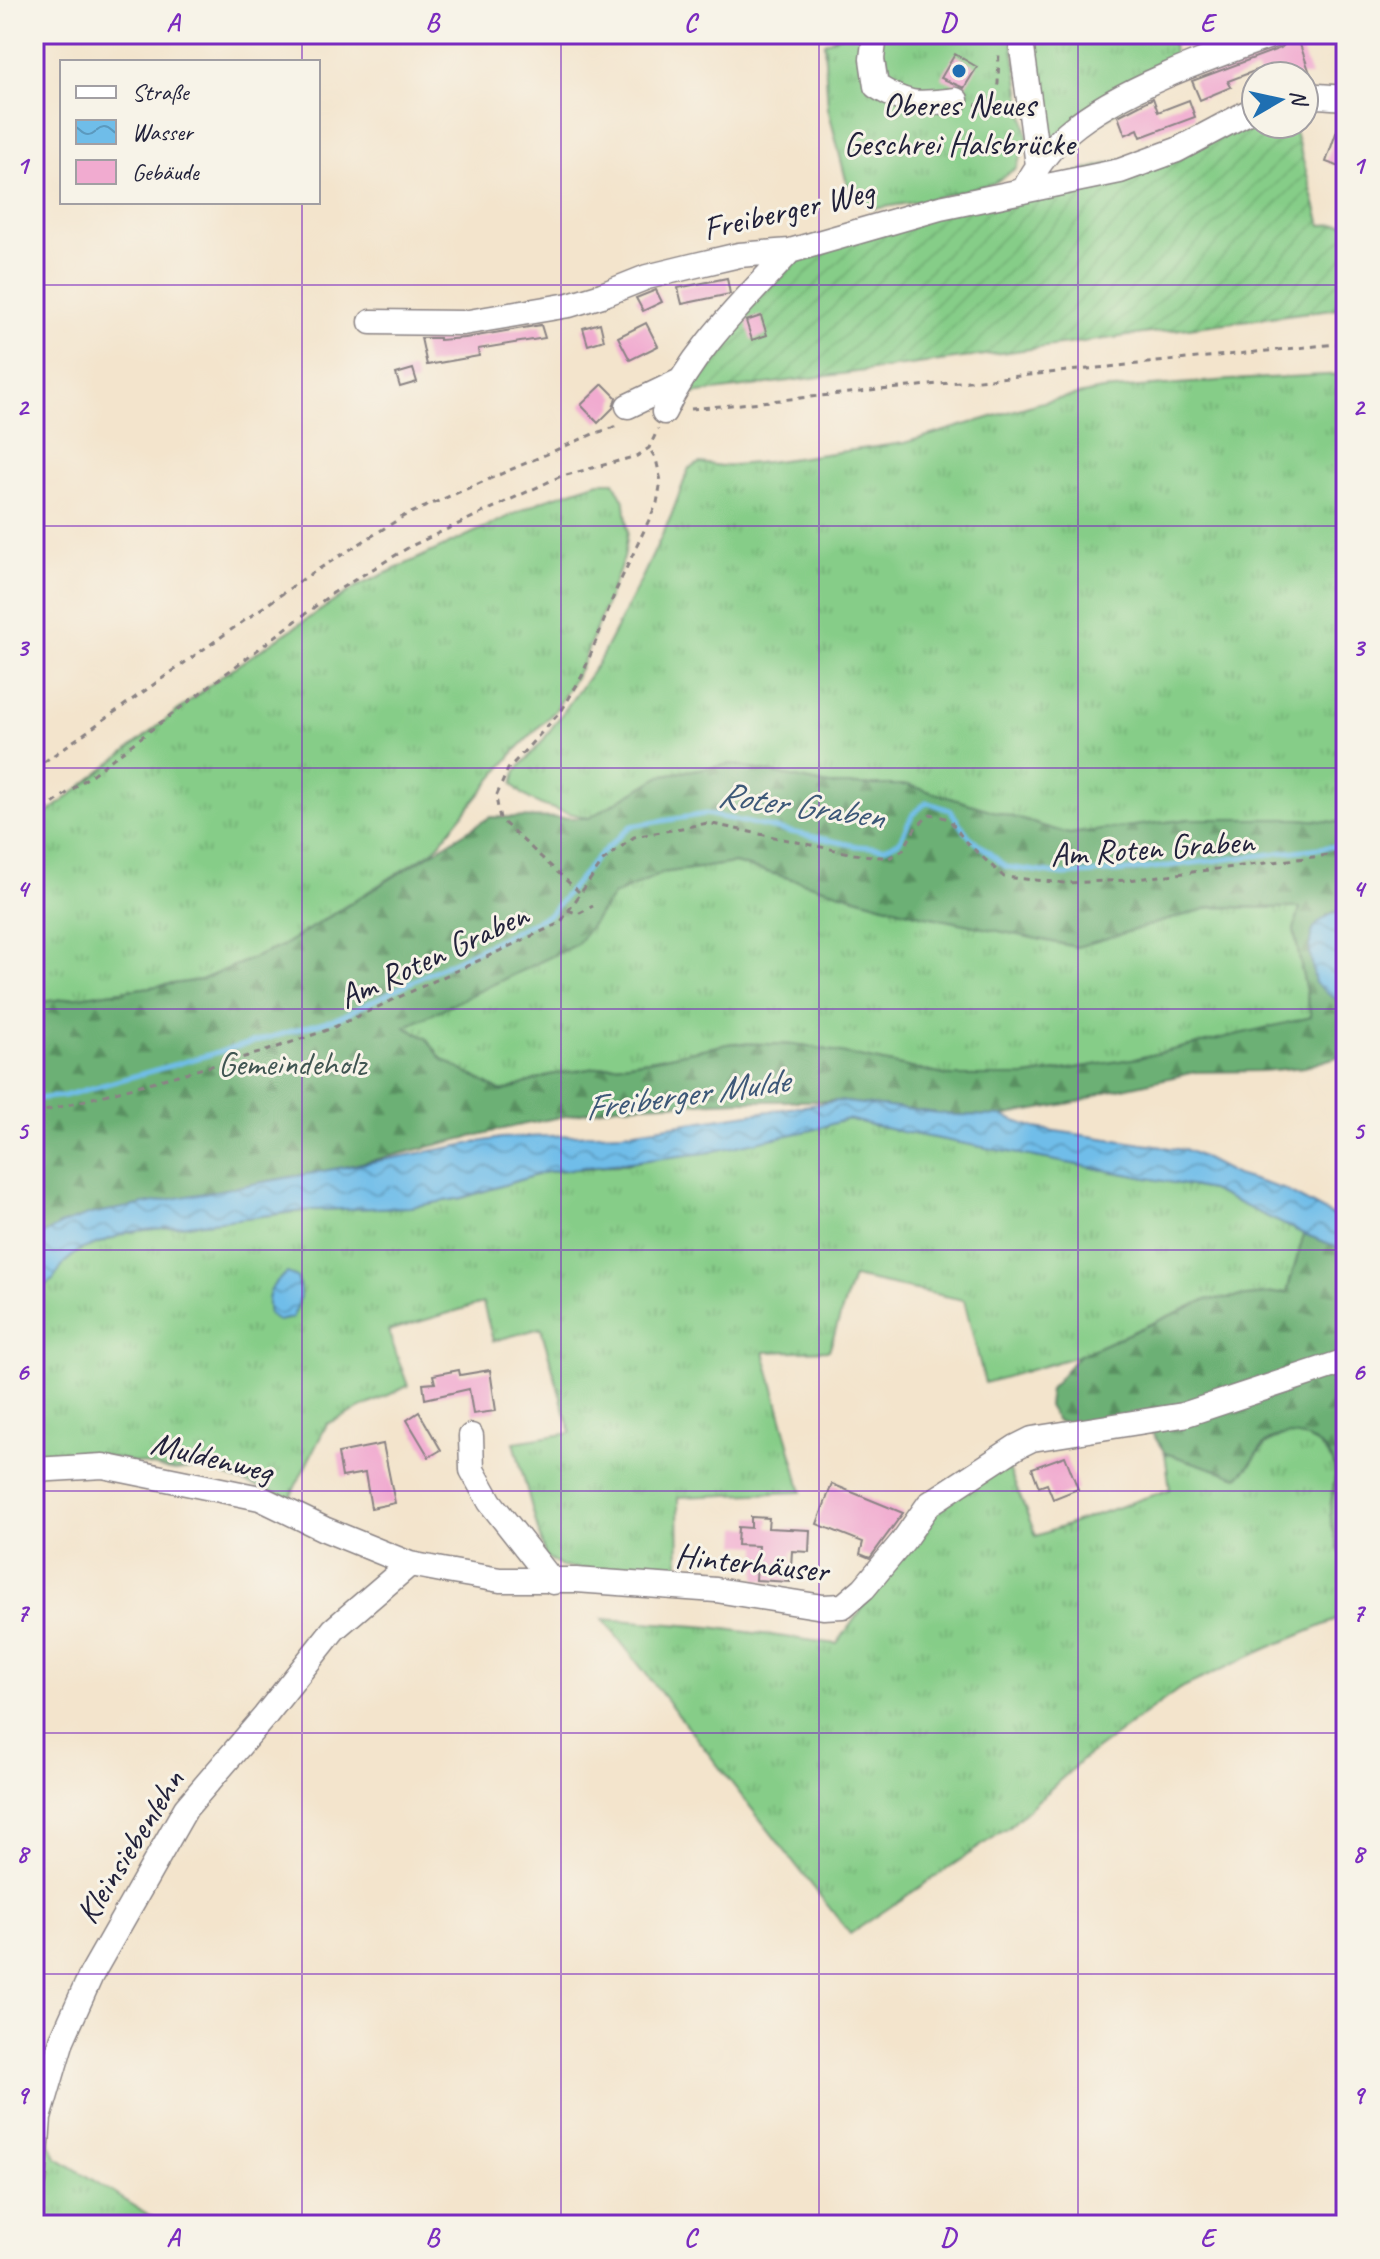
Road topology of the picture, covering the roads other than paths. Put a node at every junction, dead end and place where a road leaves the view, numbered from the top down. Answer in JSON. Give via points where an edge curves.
{"nodes":[{"id":1,"x":875,"y":34,"type":"edge"},
{"id":2,"x":1276,"y":34,"type":"edge"},
{"id":3,"x":1010,"y":38,"type":"edge"},
{"id":4,"x":1320,"y":96,"type":"edge"},
{"id":5,"x":1346,"y":98,"type":"edge"},
{"id":6,"x":956,"y":100,"type":"road end"},
{"id":7,"x":1240,"y":117,"type":"edge"},
{"id":8,"x":1038,"y":165,"type":"junction"},
{"id":9,"x":1023,"y":191,"type":"junction"},
{"id":10,"x":790,"y":251,"type":"junction"},
{"id":11,"x":371,"y":322,"type":"dead end"},
{"id":12,"x":678,"y":382,"type":"junction"},
{"id":13,"x":664,"y":412,"type":"road end"},
{"id":14,"x":625,"y":416,"type":"road end"},
{"id":15,"x":1346,"y":1361,"type":"edge"},
{"id":16,"x":471,"y":1436,"type":"dead end"},
{"id":17,"x":34,"y":1470,"type":"edge"},
{"id":18,"x":410,"y":1564,"type":"junction"},
{"id":19,"x":553,"y":1582,"type":"junction"},
{"id":20,"x":34,"y":2182,"type":"edge"}],
"edges":[{"from":1,"to":6,"type":"street","via":[[876,86],[916,104]]},
{"from":2,"to":8,"type":"street","via":[[1182,69],[1093,113]]},
{"from":3,"to":8,"type":"street"},
{"from":4,"to":5,"type":"street"},
{"from":7,"to":9,"type":"street","name":"Freiberger Weg","via":[[1177,150],[1120,171]]},
{"from":8,"to":9,"type":"street"},
{"from":9,"to":10,"type":"street","name":"Freiberger Weg","via":[[940,208]]},
{"from":10,"to":11,"type":"street","name":"Freiberger Weg","via":[[739,255],[647,277],[569,305],[463,323]]},
{"from":10,"to":12,"type":"street","via":[[701,348]]},
{"from":12,"to":13,"type":"street"},
{"from":12,"to":14,"type":"street"},
{"from":15,"to":19,"type":"street","name":"Hinterhäuser","via":[[1183,1415],[1032,1439],[929,1504],[864,1588],[843,1606],[716,1590]]},
{"from":16,"to":19,"type":"street","via":[[472,1470],[490,1502]]},
{"from":17,"to":18,"type":"street","name":"Muldenweg","via":[[103,1466],[260,1498]]},
{"from":18,"to":19,"type":"street","name":"Hinterhäuser","via":[[500,1580]]},
{"from":18,"to":20,"type":"street","name":"Kleinsiebenlehn","via":[[334,1629],[186,1808],[91,1975],[62,2040],[39,2118]]}]}
